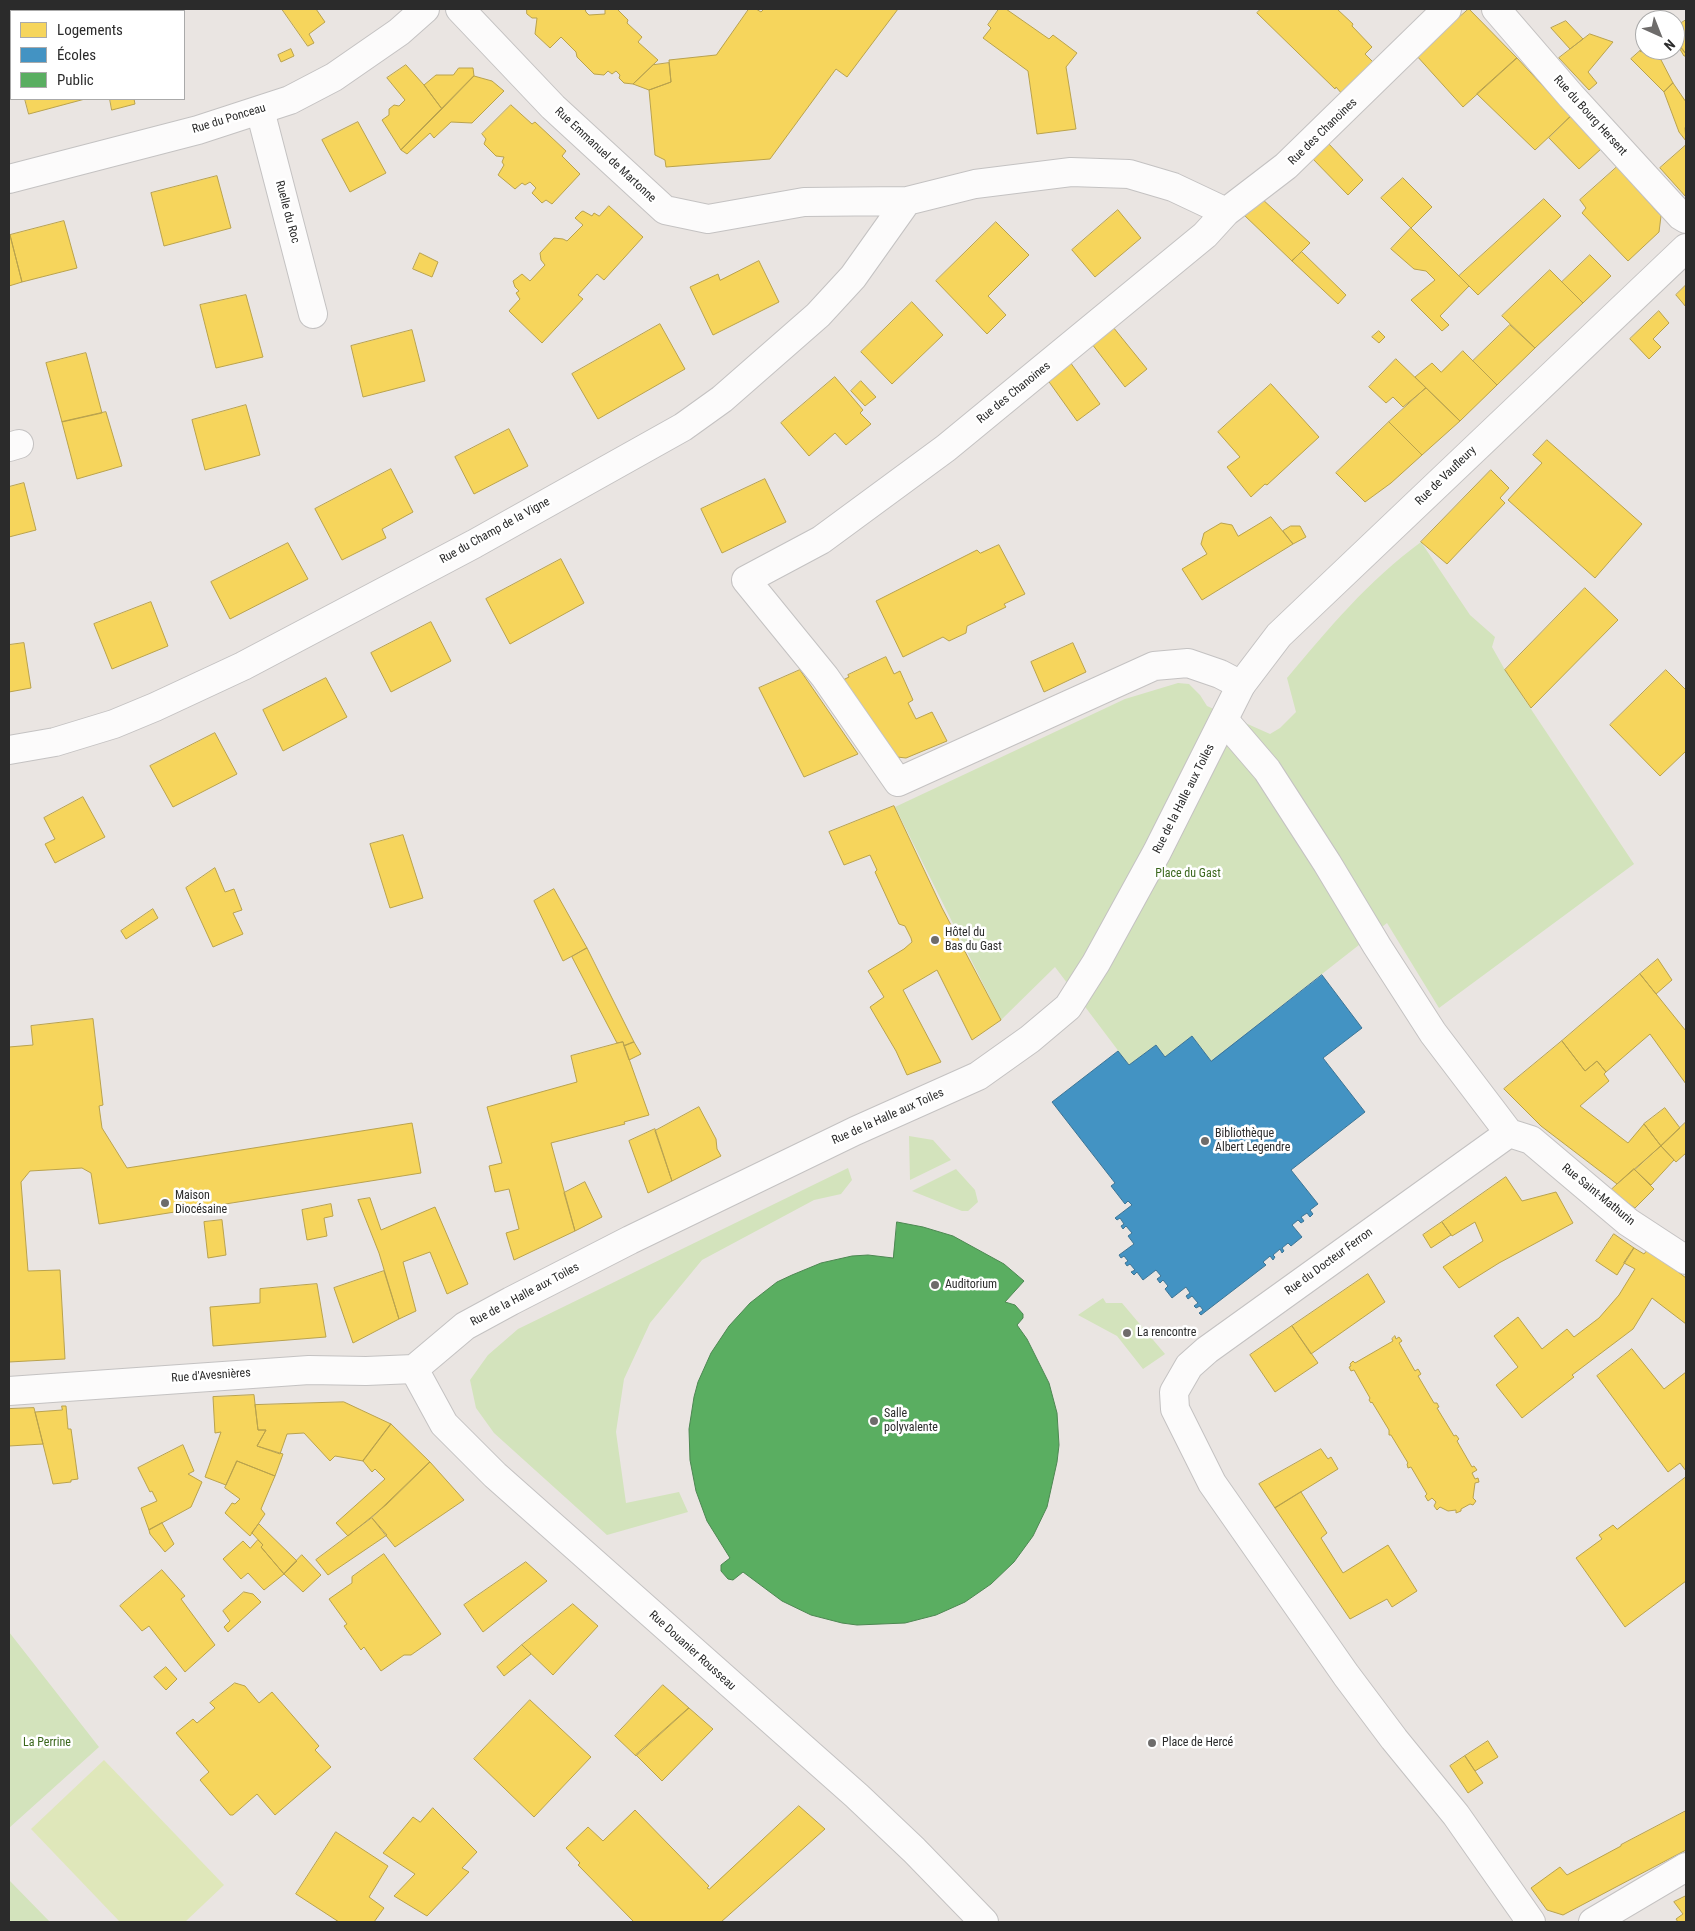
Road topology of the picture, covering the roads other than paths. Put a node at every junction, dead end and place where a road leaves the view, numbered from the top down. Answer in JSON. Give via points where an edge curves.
{"nodes":[{"id":1,"x":425,"y":9,"type":"edge"},
{"id":2,"x":460,"y":9,"type":"edge"},
{"id":3,"x":1447,"y":9,"type":"edge"},
{"id":4,"x":1496,"y":9,"type":"edge"},
{"id":5,"x":260,"y":110,"type":"junction"},
{"id":6,"x":9,"y":179,"type":"edge"},
{"id":7,"x":907,"y":202,"type":"junction"},
{"id":8,"x":1226,"y":212,"type":"junction"},
{"id":9,"x":1686,"y":219,"type":"edge"},
{"id":10,"x":1686,"y":248,"type":"edge"},
{"id":11,"x":313,"y":314,"type":"dead end"},
{"id":12,"x":1241,"y":685,"type":"junction"},
{"id":13,"x":1224,"y":720,"type":"junction"},
{"id":14,"x":9,"y":750,"type":"edge"},
{"id":15,"x":1509,"y":1134,"type":"junction"},
{"id":16,"x":1686,"y":1260,"type":"edge"},
{"id":17,"x":414,"y":1369,"type":"junction"},
{"id":18,"x":9,"y":1391,"type":"edge"},
{"id":19,"x":1686,"y":1867,"type":"edge"},
{"id":20,"x":984,"y":1922,"type":"edge"},
{"id":21,"x":1531,"y":1922,"type":"edge"},
{"id":22,"x":1593,"y":1922,"type":"edge"}],
"edges":[{"from":1,"to":5,"type":"street","name":"Rue du Ponceau","via":[[399,32],[334,77],[290,100]]},
{"from":2,"to":7,"type":"street","name":"Rue Emmanuel de Martonne","via":[[553,107],[665,210],[708,219],[804,202]]},
{"from":3,"to":8,"type":"street","name":"Rue des Chanoines","via":[[1286,166]]},
{"from":4,"to":9,"type":"street","name":"Rue du Bourg Hersent","via":[[1571,96]]},
{"from":5,"to":6,"type":"street","name":"Rue du Ponceau","via":[[198,130]]},
{"from":5,"to":11,"type":"street","name":"Ruelle du Roc"},
{"from":7,"to":8,"type":"street","name":"Rue Emmanuel de Martonne","via":[[975,184],[1071,172],[1129,174],[1173,187]]},
{"from":7,"to":14,"type":"street","name":"Rue du Champ de la Vigne","via":[[853,277],[818,315],[722,399],[683,427],[474,544],[243,666],[114,724],[55,742]]},
{"from":8,"to":12,"type":"street","name":"Rue des Chanoines","via":[[1205,235],[946,448],[821,540],[746,580],[825,677],[898,782],[1154,666],[1188,663]]},
{"from":10,"to":12,"type":"street","name":"Rue de Vaufleury","via":[[1279,635]]},
{"from":12,"to":13,"type":"street","name":"Rue de Vaufleury"},
{"from":13,"to":15,"type":"street","via":[[1267,770],[1433,1032]]},
{"from":13,"to":17,"type":"street","name":"Rue de la Halle aux Toiles","via":[[1096,963],[1068,1007],[1030,1039],[978,1076],[855,1131],[511,1301],[465,1326]]},
{"from":15,"to":16,"type":"street","name":"Rue Saint-Mathurin","via":[[1531,1140],[1628,1222]]},
{"from":15,"to":21,"type":"street","name":"Rue du Docteur Ferron","via":[[1207,1350],[1190,1366],[1174,1392],[1175,1409],[1212,1483],[1376,1715],[1456,1815]]},
{"from":17,"to":18,"type":"street","name":"Rue d'Avesnières","via":[[309,1370]]},
{"from":17,"to":20,"type":"street","name":"Rue Douanier Rousseau","via":[[444,1424],[496,1475],[857,1796]]},
{"from":19,"to":22,"type":"street"}]}
